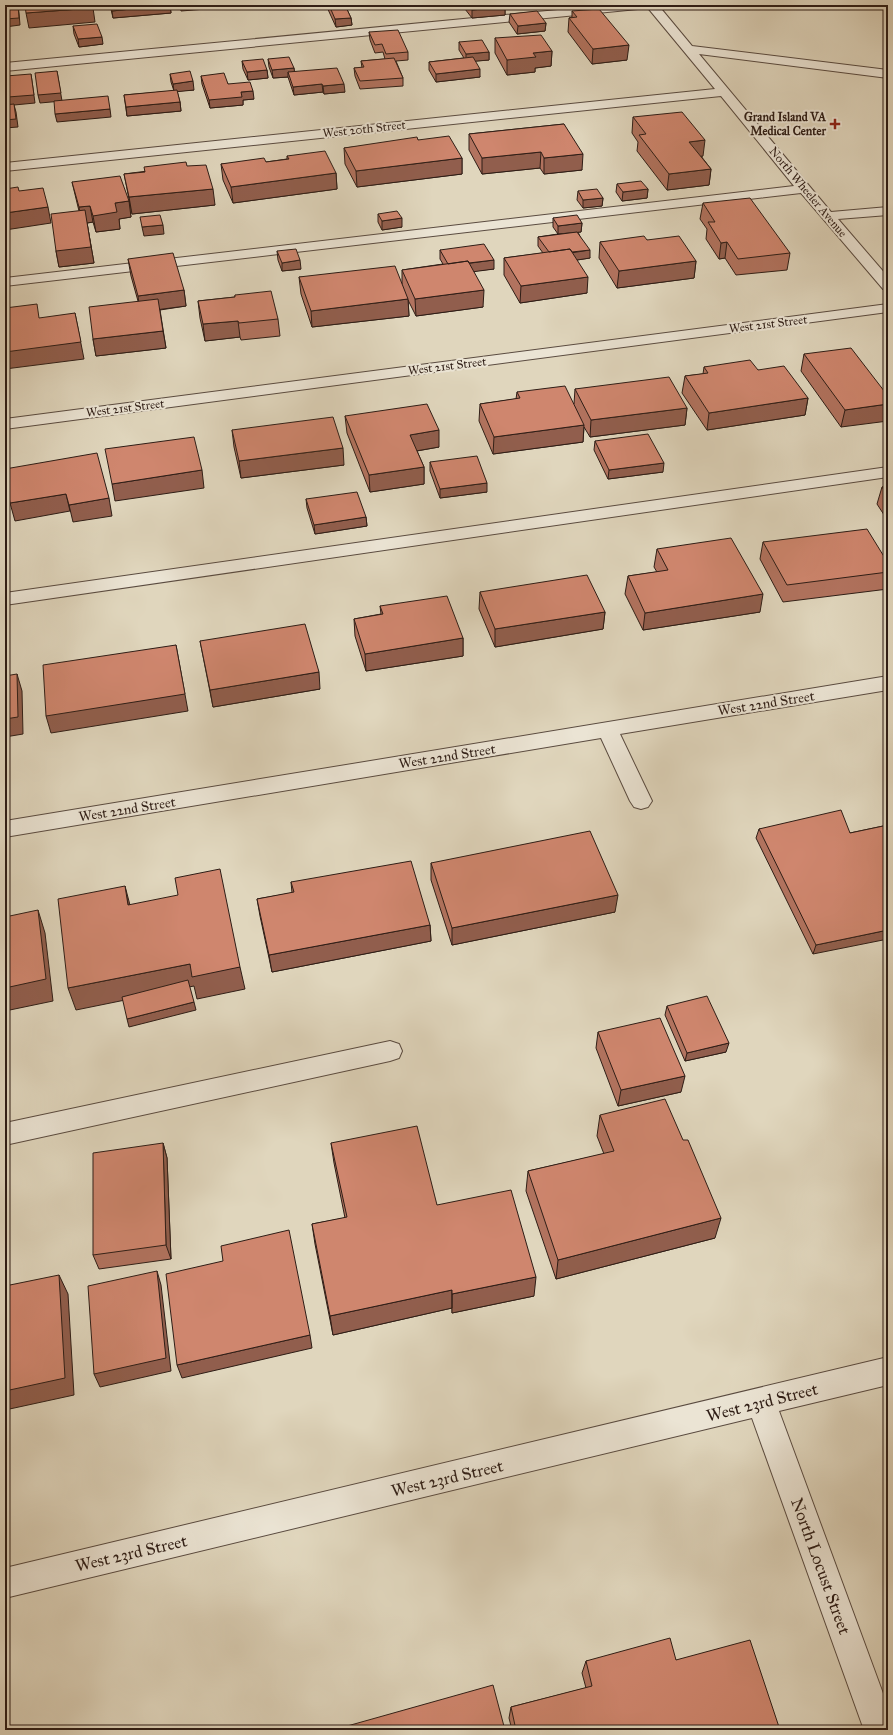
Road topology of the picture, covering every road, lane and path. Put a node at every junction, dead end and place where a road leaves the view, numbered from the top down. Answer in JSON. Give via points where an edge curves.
{"nodes":[{"id":1,"x":645,"y":5,"type":"edge"},
{"id":2,"x":652,"y":5,"type":"edge"},
{"id":3,"x":688,"y":49,"type":"junction"},
{"id":4,"x":5,"y":66,"type":"edge"},
{"id":5,"x":888,"y":74,"type":"edge"},
{"id":6,"x":723,"y":92,"type":"junction"},
{"id":7,"x":5,"y":167,"type":"edge"},
{"id":8,"x":804,"y":189,"type":"junction"},
{"id":9,"x":888,"y":211,"type":"edge"},
{"id":10,"x":828,"y":216,"type":"junction"},
{"id":11,"x":5,"y":282,"type":"edge"},
{"id":12,"x":888,"y":286,"type":"edge"},
{"id":13,"x":888,"y":308,"type":"edge"},
{"id":14,"x":5,"y":424,"type":"edge"},
{"id":15,"x":888,"y":472,"type":"edge"},
{"id":16,"x":5,"y":599,"type":"edge"},
{"id":17,"x":888,"y":683,"type":"edge"},
{"id":18,"x":608,"y":730,"type":"junction"},
{"id":19,"x":641,"y":801,"type":"dead end"},
{"id":20,"x":5,"y":829,"type":"edge"},
{"id":21,"x":390,"y":1051,"type":"dead end"},
{"id":22,"x":5,"y":1134,"type":"edge"},
{"id":23,"x":888,"y":1371,"type":"edge"},
{"id":24,"x":761,"y":1402,"type":"junction"},
{"id":25,"x":5,"y":1584,"type":"edge"},
{"id":26,"x":880,"y":1730,"type":"edge"}],
"edges":[{"from":1,"to":4,"type":"street"},
{"from":2,"to":3,"type":"street","name":"North Wheeler Avenue"},
{"from":3,"to":5,"type":"street"},
{"from":3,"to":6,"type":"street","name":"North Wheeler Avenue"},
{"from":6,"to":7,"type":"street","name":"West 20th Street"},
{"from":6,"to":8,"type":"street","name":"North Wheeler Avenue"},
{"from":8,"to":10,"type":"street","name":"North Wheeler Avenue"},
{"from":8,"to":11,"type":"street"},
{"from":9,"to":10,"type":"street"},
{"from":10,"to":12,"type":"street","name":"North Wheeler Avenue"},
{"from":13,"to":14,"type":"street","name":"West 21st Street"},
{"from":15,"to":16,"type":"street"},
{"from":17,"to":18,"type":"street","name":"West 22nd Street"},
{"from":18,"to":19,"type":"street"},
{"from":18,"to":20,"type":"street","name":"West 22nd Street"},
{"from":21,"to":22,"type":"street"},
{"from":23,"to":24,"type":"street","name":"West 23rd Street"},
{"from":24,"to":25,"type":"street","name":"West 23rd Street"},
{"from":24,"to":26,"type":"street","name":"North Locust Street"}]}
